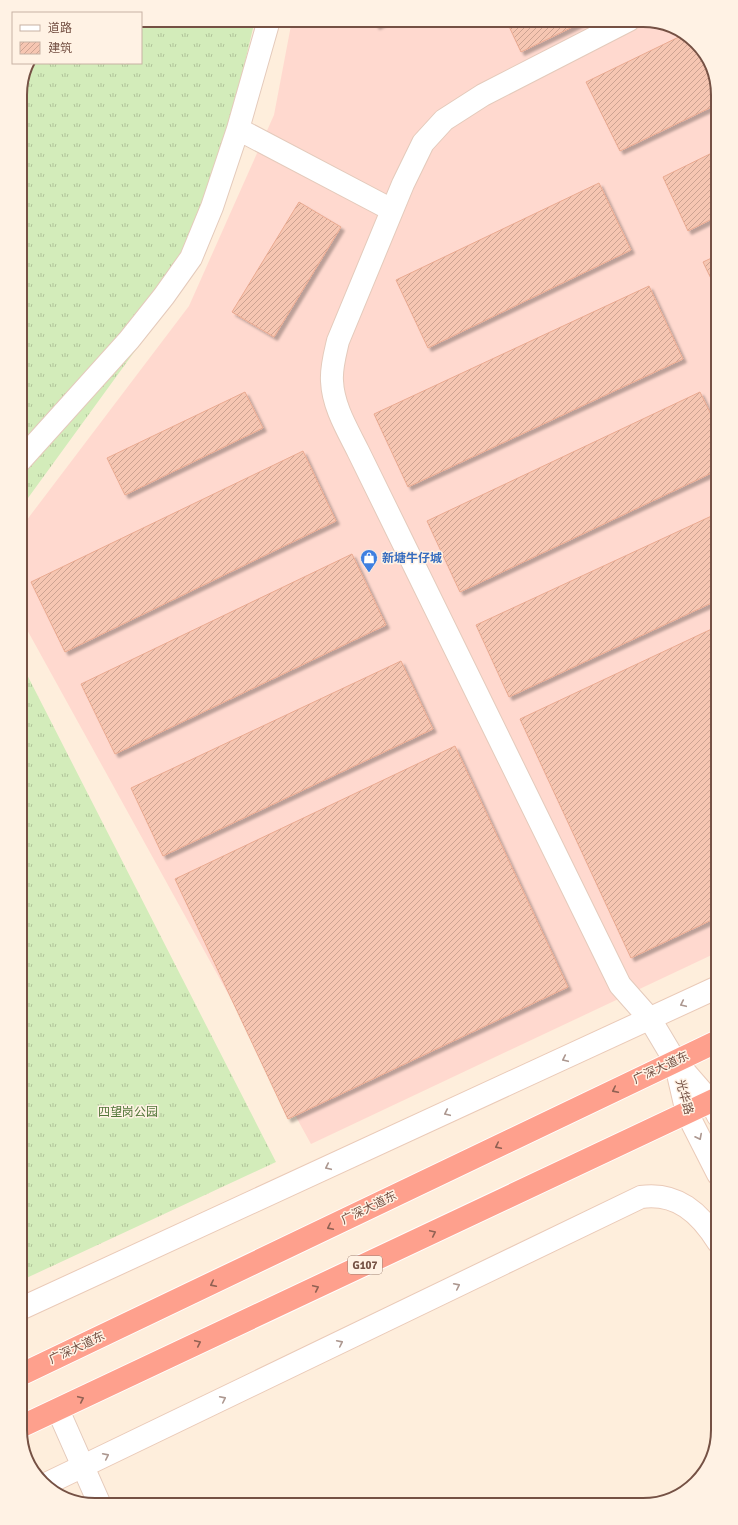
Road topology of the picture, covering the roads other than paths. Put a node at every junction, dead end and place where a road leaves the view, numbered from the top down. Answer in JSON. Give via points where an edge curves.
{"nodes":[{"id":1,"x":268,"y":27,"type":"edge"},
{"id":2,"x":615,"y":27,"type":"edge"},
{"id":3,"x":238,"y":129,"type":"junction"},
{"id":4,"x":392,"y":210,"type":"junction"},
{"id":5,"x":27,"y":453,"type":"edge"},
{"id":6,"x":711,"y":990,"type":"edge"},
{"id":7,"x":650,"y":1019,"type":"junction"},
{"id":8,"x":711,"y":1044,"type":"edge"},
{"id":9,"x":675,"y":1061,"type":"junction"},
{"id":10,"x":711,"y":1100,"type":"edge"},
{"id":11,"x":711,"y":1106,"type":"edge"},
{"id":12,"x":687,"y":1113,"type":"junction"},
{"id":13,"x":711,"y":1160,"type":"edge"},
{"id":14,"x":711,"y":1231,"type":"edge"},
{"id":15,"x":27,"y":1306,"type":"edge"},
{"id":16,"x":27,"y":1372,"type":"edge"},
{"id":17,"x":58,"y":1410,"type":"junction"},
{"id":18,"x":27,"y":1424,"type":"edge"},
{"id":19,"x":83,"y":1467,"type":"junction"},
{"id":20,"x":51,"y":1482,"type":"edge"},
{"id":21,"x":97,"y":1498,"type":"edge"}],
"edges":[{"from":1,"to":3,"type":"street"},
{"from":2,"to":4,"type":"street","via":[[483,95],[444,120],[423,144]]},
{"from":3,"to":4,"type":"street"},
{"from":3,"to":5,"type":"street","via":[[212,207],[191,258],[129,340]]},
{"from":4,"to":7,"type":"street","via":[[338,341],[332,368],[332,382],[338,407],[620,984]]},
{"from":6,"to":7,"type":"street","one_way":true},
{"from":7,"to":9,"type":"street"},
{"from":7,"to":15,"type":"street","one_way":true},
{"from":8,"to":9,"type":"highway","name":"广深大道东"},
{"from":9,"to":10,"type":"street"},
{"from":9,"to":12,"type":"street","name":"光华路"},
{"from":9,"to":16,"type":"highway","name":"广深大道东","one_way":true},
{"from":11,"to":12,"type":"highway","number":"G107"},
{"from":12,"to":13,"type":"street","name":"光华路","one_way":true},
{"from":17,"to":12,"type":"highway","number":"G107","one_way":true},
{"from":19,"to":14,"type":"street","one_way":true,"via":[[641,1197],[656,1195],[675,1200]]},
{"from":17,"to":18,"type":"highway","number":"G107"},
{"from":17,"to":19,"type":"street"},
{"from":19,"to":20,"type":"street"},
{"from":19,"to":21,"type":"street"}]}
